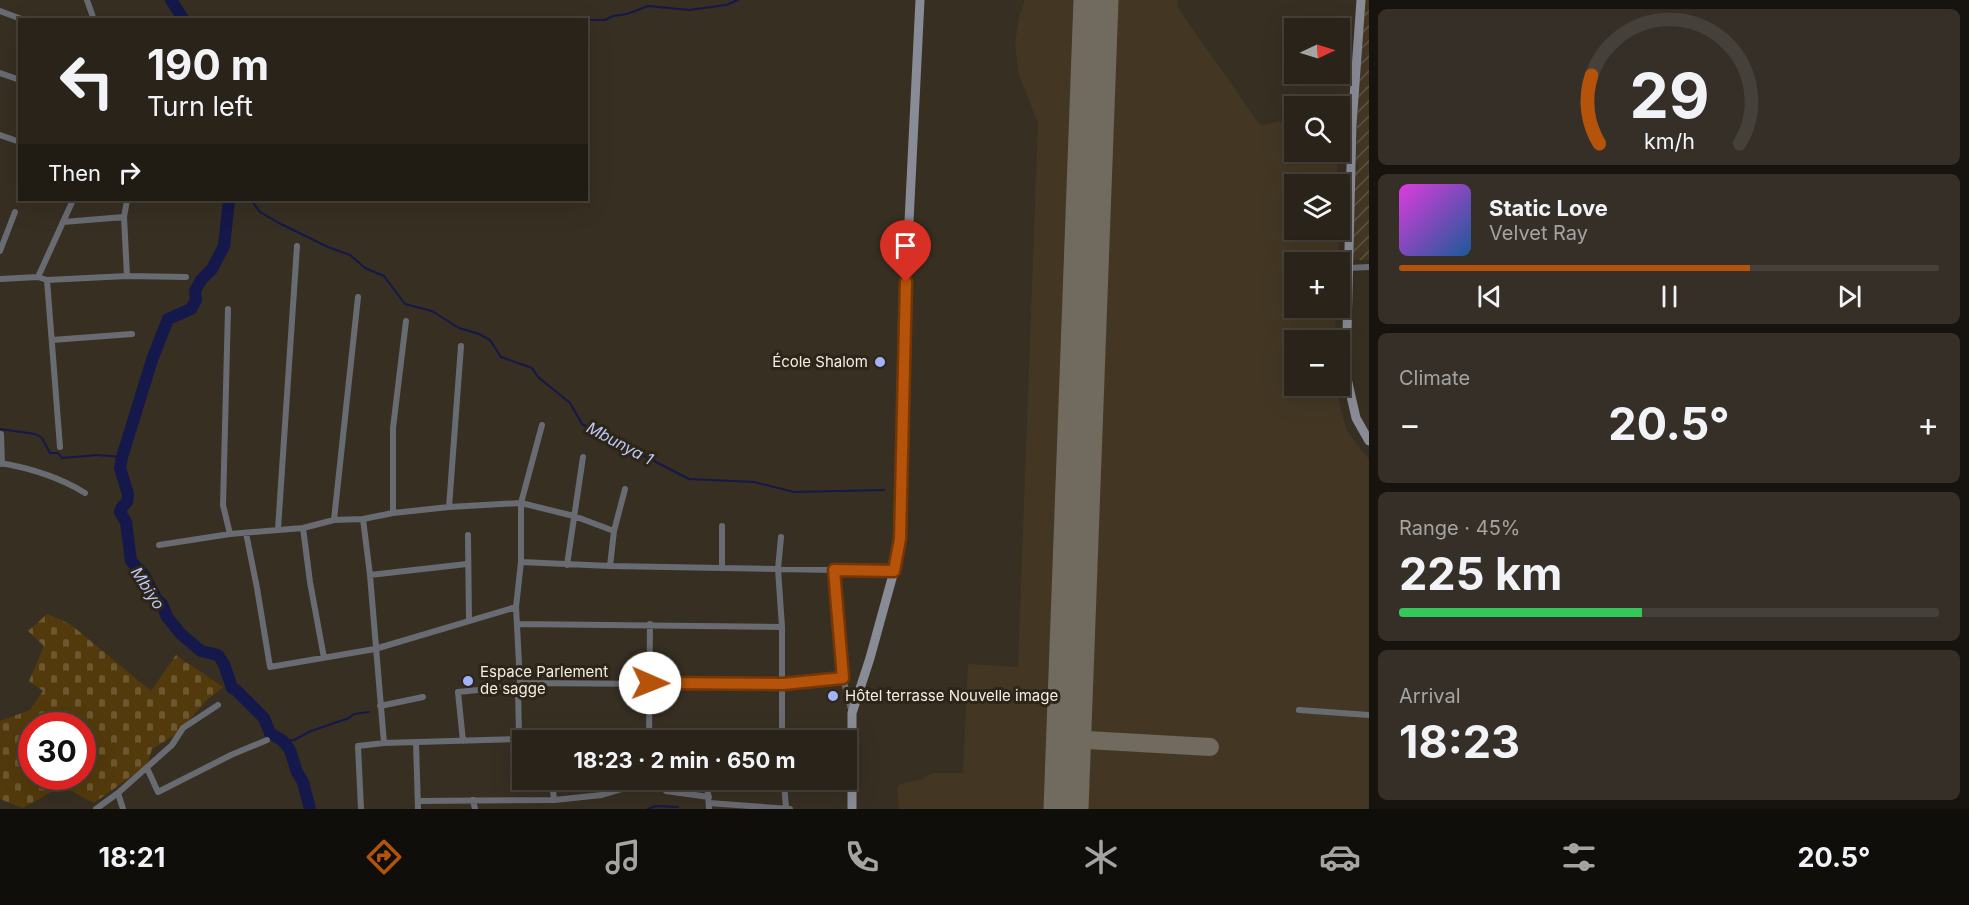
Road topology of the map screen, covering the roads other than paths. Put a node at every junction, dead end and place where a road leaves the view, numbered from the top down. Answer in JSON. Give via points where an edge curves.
{"nodes":[{"id":1,"x":87,"y":0,"type":"edge"},
{"id":2,"x":920,"y":0,"type":"edge"},
{"id":3,"x":1361,"y":0,"type":"edge"},
{"id":4,"x":0,"y":11,"type":"edge"},
{"id":5,"x":19,"y":18,"type":"edge"},
{"id":6,"x":93,"y":18,"type":"edge"},
{"id":7,"x":0,"y":73,"type":"edge"},
{"id":8,"x":18,"y":79,"type":"edge"},
{"id":9,"x":0,"y":135,"type":"edge"},
{"id":10,"x":18,"y":141,"type":"edge"},
{"id":11,"x":73,"y":201,"type":"edge"},
{"id":12,"x":127,"y":201,"type":"edge"},
{"id":13,"x":15,"y":212,"type":"dead end"},
{"id":14,"x":124,"y":217,"type":"junction"},
{"id":15,"x":63,"y":222,"type":"junction"},
{"id":16,"x":297,"y":246,"type":"dead end"},
{"id":17,"x":0,"y":251,"type":"edge"},
{"id":18,"x":1348,"y":252,"type":"edge"},
{"id":19,"x":1369,"y":267,"type":"edge"},
{"id":20,"x":1350,"y":268,"type":"edge"},
{"id":21,"x":127,"y":276,"type":"junction"},
{"id":22,"x":38,"y":277,"type":"junction"},
{"id":23,"x":186,"y":277,"type":"dead end"},
{"id":24,"x":0,"y":279,"type":"edge"},
{"id":25,"x":47,"y":280,"type":"junction"},
{"id":26,"x":358,"y":297,"type":"dead end"},
{"id":27,"x":228,"y":309,"type":"dead end"},
{"id":28,"x":1347,"y":318,"type":"edge"},
{"id":29,"x":406,"y":321,"type":"dead end"},
{"id":30,"x":132,"y":334,"type":"dead end"},
{"id":31,"x":52,"y":340,"type":"junction"},
{"id":32,"x":461,"y":346,"type":"dead end"},
{"id":33,"x":542,"y":425,"type":"dead end"},
{"id":34,"x":1,"y":434,"type":"edge"},
{"id":35,"x":1369,"y":441,"type":"edge"},
{"id":36,"x":60,"y":447,"type":"dead end"},
{"id":37,"x":583,"y":457,"type":"dead end"},
{"id":38,"x":1,"y":464,"type":"edge"},
{"id":39,"x":625,"y":489,"type":"dead end"},
{"id":40,"x":85,"y":493,"type":"dead end"},
{"id":41,"x":521,"y":504,"type":"junction"},
{"id":42,"x":449,"y":507,"type":"junction"},
{"id":43,"x":393,"y":513,"type":"junction"},
{"id":44,"x":574,"y":516,"type":"junction"},
{"id":45,"x":363,"y":519,"type":"junction"},
{"id":46,"x":334,"y":520,"type":"junction"},
{"id":47,"x":722,"y":526,"type":"dead end"},
{"id":48,"x":278,"y":528,"type":"junction"},
{"id":49,"x":303,"y":528,"type":"junction"},
{"id":50,"x":614,"y":531,"type":"junction"},
{"id":51,"x":246,"y":533,"type":"junction"},
{"id":52,"x":230,"y":534,"type":"junction"},
{"id":53,"x":468,"y":535,"type":"dead end"},
{"id":54,"x":781,"y":537,"type":"dead end"},
{"id":55,"x":159,"y":545,"type":"dead end"},
{"id":56,"x":520,"y":562,"type":"junction"},
{"id":57,"x":467,"y":564,"type":"junction"},
{"id":58,"x":567,"y":565,"type":"junction"},
{"id":59,"x":610,"y":566,"type":"junction"},
{"id":60,"x":722,"y":568,"type":"junction"},
{"id":61,"x":778,"y":569,"type":"junction"},
{"id":62,"x":834,"y":570,"type":"junction"},
{"id":63,"x":894,"y":571,"type":"junction"},
{"id":64,"x":370,"y":575,"type":"junction"},
{"id":65,"x":516,"y":607,"type":"junction"},
{"id":66,"x":469,"y":621,"type":"junction"},
{"id":67,"x":517,"y":624,"type":"junction"},
{"id":68,"x":650,"y":624,"type":"junction"},
{"id":69,"x":782,"y":627,"type":"junction"},
{"id":70,"x":375,"y":649,"type":"junction"},
{"id":71,"x":324,"y":658,"type":"junction"},
{"id":72,"x":843,"y":678,"type":"junction"},
{"id":73,"x":650,"y":683,"type":"junction"},
{"id":74,"x":519,"y":684,"type":"junction"},
{"id":75,"x":783,"y":684,"type":"junction"},
{"id":76,"x":423,"y":697,"type":"dead end"},
{"id":77,"x":218,"y":705,"type":"dead end"},
{"id":78,"x":380,"y":706,"type":"junction"},
{"id":79,"x":1299,"y":710,"type":"dead end"},
{"id":80,"x":852,"y":713,"type":"junction"},
{"id":81,"x":1369,"y":715,"type":"edge"},
{"id":82,"x":519,"y":730,"type":"edge"},
{"id":83,"x":649,"y":730,"type":"edge"},
{"id":84,"x":782,"y":730,"type":"edge"},
{"id":85,"x":512,"y":739,"type":"edge"},
{"id":86,"x":267,"y":740,"type":"dead end"},
{"id":87,"x":463,"y":741,"type":"junction"},
{"id":88,"x":416,"y":742,"type":"junction"},
{"id":89,"x":384,"y":743,"type":"junction"},
{"id":90,"x":147,"y":768,"type":"junction"},
{"id":91,"x":553,"y":790,"type":"edge"},
{"id":92,"x":619,"y":790,"type":"edge"},
{"id":93,"x":785,"y":790,"type":"edge"},
{"id":94,"x":666,"y":791,"type":"dead end"},
{"id":95,"x":118,"y":793,"type":"junction"},
{"id":96,"x":473,"y":800,"type":"junction"},
{"id":97,"x":554,"y":800,"type":"junction"},
{"id":98,"x":418,"y":801,"type":"junction"},
{"id":99,"x":709,"y":803,"type":"edge"},
{"id":100,"x":96,"y":809,"type":"edge"},
{"id":101,"x":123,"y":809,"type":"edge"},
{"id":102,"x":362,"y":809,"type":"edge"},
{"id":103,"x":418,"y":809,"type":"edge"},
{"id":104,"x":475,"y":809,"type":"edge"},
{"id":105,"x":787,"y":809,"type":"edge"},
{"id":106,"x":852,"y":809,"type":"edge"}],
"edges":[{"from":1,"to":6,"type":"street"},
{"from":2,"to":63,"type":"street","via":[[906,282],[900,539]]},
{"from":3,"to":18,"type":"street"},
{"from":4,"to":5,"type":"street"},
{"from":7,"to":8,"type":"street"},
{"from":9,"to":10,"type":"street"},
{"from":11,"to":15,"type":"street"},
{"from":12,"to":14,"type":"street"},
{"from":13,"to":17,"type":"street"},
{"from":14,"to":15,"type":"street"},
{"from":14,"to":21,"type":"street"},
{"from":15,"to":22,"type":"street"},
{"from":16,"to":48,"type":"street"},
{"from":19,"to":20,"type":"street"},
{"from":21,"to":23,"type":"street"},
{"from":21,"to":25,"type":"street"},
{"from":22,"to":24,"type":"street"},
{"from":22,"to":25,"type":"street"},
{"from":25,"to":31,"type":"street"},
{"from":26,"to":46,"type":"street"},
{"from":27,"to":52,"type":"street","via":[[223,505]]},
{"from":28,"to":35,"type":"street","via":[[1346,374],[1356,418]]},
{"from":29,"to":43,"type":"street","via":[[393,428]]},
{"from":30,"to":31,"type":"street"},
{"from":31,"to":36,"type":"street"},
{"from":32,"to":42,"type":"street"},
{"from":33,"to":41,"type":"street"},
{"from":34,"to":38,"type":"street"},
{"from":37,"to":44,"type":"street"},
{"from":38,"to":40,"type":"street","via":[[66,482]]},
{"from":39,"to":50,"type":"street"},
{"from":41,"to":42,"type":"street"},
{"from":41,"to":44,"type":"street"},
{"from":41,"to":56,"type":"street"},
{"from":42,"to":43,"type":"street"},
{"from":43,"to":45,"type":"street"},
{"from":44,"to":50,"type":"street"},
{"from":44,"to":58,"type":"street"},
{"from":45,"to":46,"type":"street"},
{"from":45,"to":64,"type":"street"},
{"from":46,"to":49,"type":"street"},
{"from":47,"to":60,"type":"street"},
{"from":48,"to":49,"type":"street"},
{"from":48,"to":51,"type":"street"},
{"from":49,"to":71,"type":"street"},
{"from":50,"to":59,"type":"street"},
{"from":51,"to":52,"type":"street"},
{"from":51,"to":71,"type":"street","via":[[270,667]]},
{"from":52,"to":55,"type":"street"},
{"from":53,"to":57,"type":"street"},
{"from":54,"to":61,"type":"street"},
{"from":56,"to":58,"type":"street"},
{"from":56,"to":65,"type":"street"},
{"from":57,"to":64,"type":"street"},
{"from":57,"to":66,"type":"street"},
{"from":58,"to":59,"type":"street"},
{"from":59,"to":60,"type":"street"},
{"from":60,"to":61,"type":"street"},
{"from":61,"to":62,"type":"street"},
{"from":61,"to":69,"type":"street"},
{"from":62,"to":63,"type":"street"},
{"from":62,"to":72,"type":"street"},
{"from":63,"to":80,"type":"street"},
{"from":64,"to":70,"type":"street"},
{"from":65,"to":66,"type":"street"},
{"from":65,"to":67,"type":"street"},
{"from":66,"to":70,"type":"street"},
{"from":67,"to":68,"type":"street"},
{"from":67,"to":74,"type":"street"},
{"from":68,"to":69,"type":"street"},
{"from":68,"to":73,"type":"street"},
{"from":69,"to":75,"type":"street"},
{"from":70,"to":71,"type":"street"},
{"from":70,"to":78,"type":"street"},
{"from":72,"to":75,"type":"street"},
{"from":72,"to":80,"type":"street"},
{"from":73,"to":74,"type":"street"},
{"from":73,"to":75,"type":"street"},
{"from":73,"to":83,"type":"street"},
{"from":74,"to":82,"type":"street"},
{"from":74,"to":87,"type":"street","via":[[458,692]]},
{"from":75,"to":84,"type":"street"},
{"from":76,"to":78,"type":"street"},
{"from":77,"to":90,"type":"street","via":[[183,728],[172,745]]},
{"from":78,"to":89,"type":"street"},
{"from":79,"to":81,"type":"street"},
{"from":80,"to":106,"type":"street"},
{"from":85,"to":87,"type":"street"},
{"from":86,"to":90,"type":"street","via":[[158,792]]},
{"from":87,"to":88,"type":"street"},
{"from":88,"to":89,"type":"street"},
{"from":88,"to":98,"type":"street"},
{"from":89,"to":102,"type":"street","via":[[358,746]]},
{"from":90,"to":95,"type":"street"},
{"from":91,"to":97,"type":"street"},
{"from":92,"to":97,"type":"street"},
{"from":93,"to":105,"type":"street"},
{"from":94,"to":99,"type":"street"},
{"from":95,"to":100,"type":"street"},
{"from":95,"to":101,"type":"street"},
{"from":96,"to":97,"type":"street"},
{"from":96,"to":98,"type":"street"},
{"from":96,"to":104,"type":"street"},
{"from":98,"to":103,"type":"street"},
{"from":99,"to":105,"type":"street"}]}
